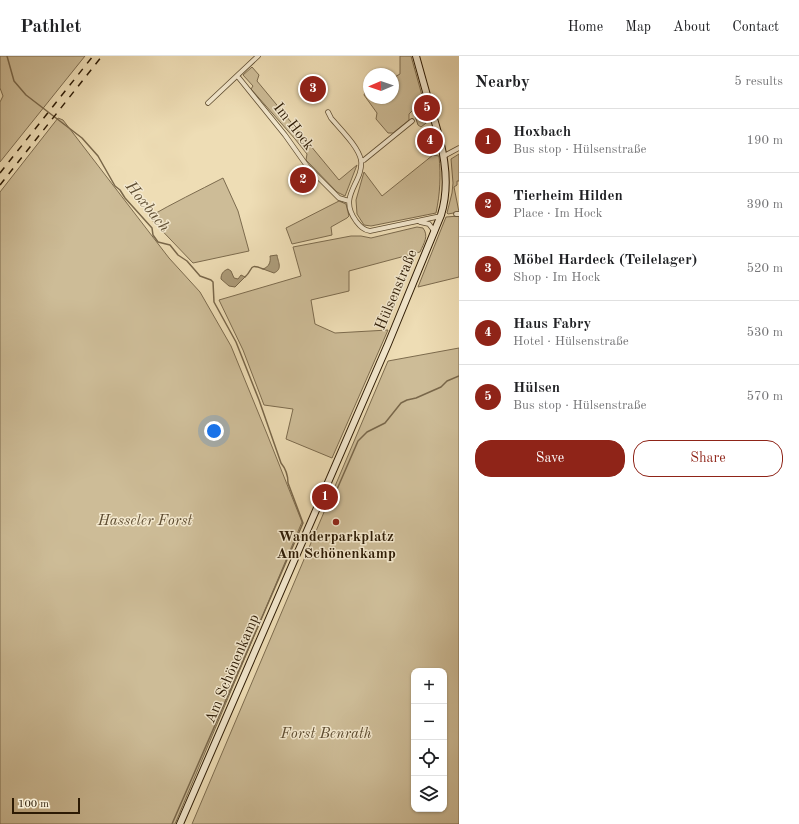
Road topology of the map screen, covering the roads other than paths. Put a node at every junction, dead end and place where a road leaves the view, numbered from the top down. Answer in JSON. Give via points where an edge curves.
{"nodes":[{"id":1,"x":258,"y":56,"type":"edge"},
{"id":2,"x":416,"y":56,"type":"edge"},
{"id":3,"x":239,"y":78,"type":"dead end"},
{"id":4,"x":208,"y":103,"type":"dead end"},
{"id":5,"x":328,"y":112,"type":"dead end"},
{"id":6,"x":412,"y":122,"type":"dead end"},
{"id":7,"x":459,"y":148,"type":"edge"},
{"id":8,"x":444,"y":156,"type":"junction"},
{"id":9,"x":361,"y":161,"type":"junction"},
{"id":10,"x":349,"y":201,"type":"junction"},
{"id":11,"x":441,"y":216,"type":"junction"},
{"id":12,"x":416,"y":221,"type":"junction"},
{"id":13,"x":435,"y":232,"type":"junction"},
{"id":14,"x":310,"y":524,"type":"joint"},
{"id":15,"x":180,"y":824,"type":"edge"}],
"edges":[{"from":1,"to":4,"type":"street"},
{"from":2,"to":8,"type":"main road","name":"Hülsenstraße"},
{"from":3,"to":10,"type":"street","name":"Im Hock","via":[[308,166],[339,198]]},
{"from":5,"to":9,"type":"street","via":[[356,148]]},
{"from":6,"to":9,"type":"street"},
{"from":7,"to":8,"type":"street"},
{"from":8,"to":11,"type":"main road","name":"Hülsenstraße","via":[[446,184]]},
{"from":9,"to":10,"type":"street"},
{"from":10,"to":12,"type":"street","via":[[350,210],[366,231]]},
{"from":11,"to":12,"type":"street"},
{"from":11,"to":13,"type":"main road","name":"Hülsenstraße"},
{"from":12,"to":13,"type":"street","via":[[429,224]]},
{"from":13,"to":14,"type":"main road","name":"Hülsenstraße"},
{"from":14,"to":15,"type":"main road","name":"Am Schönenkamp"}]}
